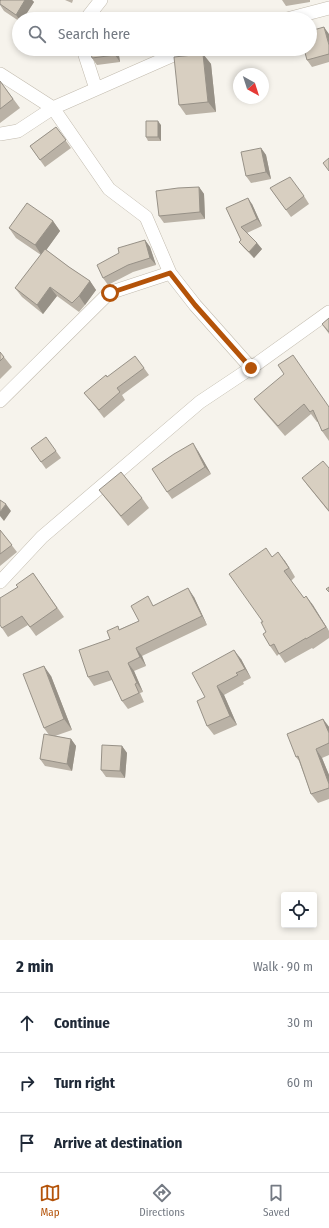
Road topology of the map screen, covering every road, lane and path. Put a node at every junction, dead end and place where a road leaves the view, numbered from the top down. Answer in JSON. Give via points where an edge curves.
{"nodes":[{"id":1,"x":101,"y":0,"type":"edge"},
{"id":2,"x":329,"y":8,"type":"edge"},
{"id":3,"x":92,"y":12,"type":"edge"},
{"id":4,"x":314,"y":12,"type":"edge"},
{"id":5,"x":85,"y":56,"type":"edge"},
{"id":6,"x":171,"y":56,"type":"edge"},
{"id":7,"x":0,"y":74,"type":"edge"},
{"id":8,"x":96,"y":89,"type":"junction"},
{"id":9,"x":54,"y":108,"type":"junction"},
{"id":10,"x":0,"y":134,"type":"edge"},
{"id":11,"x":170,"y":273,"type":"junction"},
{"id":12,"x":329,"y":312,"type":"edge"},
{"id":13,"x":251,"y":368,"type":"junction"},
{"id":14,"x":0,"y":401,"type":"edge"},
{"id":15,"x":0,"y":582,"type":"edge"}],
"edges":[{"from":1,"to":3,"type":"street"},
{"from":2,"to":4,"type":"street"},
{"from":5,"to":8,"type":"street"},
{"from":6,"to":8,"type":"street"},
{"from":7,"to":9,"type":"street"},
{"from":8,"to":9,"type":"street"},
{"from":9,"to":10,"type":"street","via":[[18,131]]},
{"from":9,"to":11,"type":"street","via":[[109,189],[146,217]]},
{"from":11,"to":13,"type":"street"},
{"from":11,"to":14,"type":"street","via":[[110,293]]},
{"from":12,"to":13,"type":"street"},
{"from":13,"to":15,"type":"street","via":[[200,402],[42,537]]}]}
